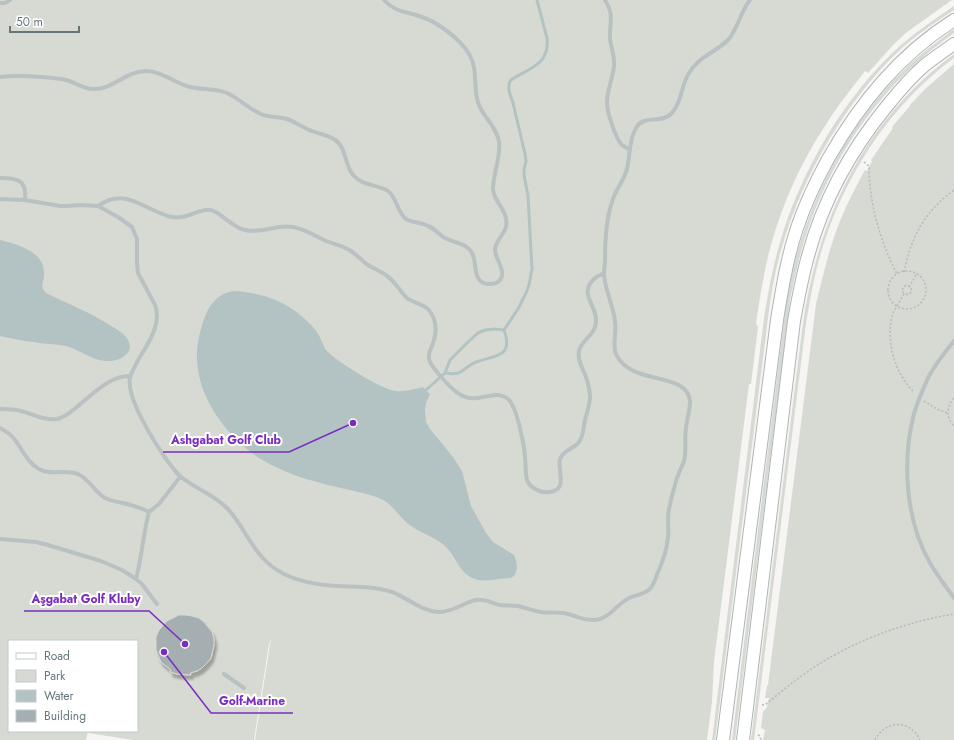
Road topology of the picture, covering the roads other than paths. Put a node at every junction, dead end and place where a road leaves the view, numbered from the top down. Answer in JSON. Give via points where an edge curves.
{"nodes":[{"id":1,"x":10,"y":0,"type":"edge"},
{"id":2,"x":384,"y":0,"type":"edge"},
{"id":3,"x":605,"y":0,"type":"edge"},
{"id":4,"x":750,"y":0,"type":"edge"},
{"id":5,"x":0,"y":3,"type":"edge"},
{"id":6,"x":954,"y":20,"type":"edge"},
{"id":7,"x":954,"y":44,"type":"edge"},
{"id":8,"x":0,"y":77,"type":"edge"},
{"id":9,"x":630,"y":150,"type":"junction"},
{"id":10,"x":0,"y":178,"type":"edge"},
{"id":11,"x":0,"y":199,"type":"edge"},
{"id":12,"x":26,"y":200,"type":"junction"},
{"id":13,"x":98,"y":206,"type":"junction"},
{"id":14,"x":604,"y":273,"type":"junction"},
{"id":15,"x":954,"y":341,"type":"edge"},
{"id":16,"x":131,"y":376,"type":"junction"},
{"id":17,"x":0,"y":409,"type":"edge"},
{"id":18,"x":0,"y":428,"type":"edge"},
{"id":19,"x":180,"y":476,"type":"junction"},
{"id":20,"x":149,"y":512,"type":"junction"},
{"id":21,"x":0,"y":539,"type":"edge"},
{"id":22,"x":136,"y":579,"type":"junction"},
{"id":23,"x":954,"y":598,"type":"edge"},
{"id":24,"x":157,"y":604,"type":"dead end"},
{"id":25,"x":224,"y":674,"type":"dead end"},
{"id":26,"x":244,"y":688,"type":"dead end"},
{"id":27,"x":724,"y":740,"type":"edge"},
{"id":28,"x":743,"y":740,"type":"edge"}],
"edges":[{"from":1,"to":5,"type":"lane"},
{"from":2,"to":8,"type":"lane","via":[[398,11],[423,17],[442,27],[462,45],[472,59],[478,104],[499,140],[493,192],[507,219],[505,231],[495,248],[502,274],[499,281],[494,284],[484,283],[479,279],[473,253],[469,248],[443,237],[424,224],[406,219],[388,192],[362,182],[352,175],[340,144],[335,139],[311,131],[288,119],[259,113],[224,92],[190,87],[164,75],[144,71],[128,75],[103,88],[93,89],[60,79],[19,75]]},
{"from":3,"to":9,"type":"lane","via":[[611,15],[610,38],[614,62],[608,106],[619,140]]},
{"from":4,"to":9,"type":"lane","via":[[742,10],[730,37],[700,60],[688,73],[672,113],[663,119],[646,120],[636,127]]},
{"from":6,"to":27,"type":"street","via":[[897,65],[859,109],[814,186],[797,228],[777,320]]},
{"from":7,"to":28,"type":"street","via":[[913,76],[864,136],[831,194],[808,255],[794,321]]},
{"from":9,"to":14,"type":"lane","via":[[626,173],[615,192],[610,210]]},
{"from":10,"to":12,"type":"lane","via":[[16,179],[23,184]]},
{"from":11,"to":12,"type":"lane"},
{"from":12,"to":13,"type":"lane","via":[[60,206]]},
{"from":13,"to":14,"type":"lane","via":[[106,200],[121,198],[178,218],[210,210],[243,230],[282,226],[301,228],[354,253],[388,276],[404,295],[430,312],[435,320],[436,335],[429,359],[431,365],[455,392],[473,399],[498,394],[509,400],[515,409],[524,447],[526,477],[528,482],[543,492],[557,489],[561,482],[561,458],[581,440],[590,400],[578,354],[594,331],[596,322],[587,288],[596,277]]},
{"from":13,"to":16,"type":"lane","via":[[134,230],[137,239],[138,273],[157,313],[154,331]]},
{"from":14,"to":19,"type":"lane","via":[[615,321],[614,349],[618,357],[638,374],[681,386],[688,392],[690,401],[685,429],[685,457],[670,504],[667,544],[656,578],[649,590],[626,600],[604,618],[593,620],[482,600],[439,612],[420,607],[382,589],[326,586],[291,577],[272,567],[260,555],[224,505]]},
{"from":15,"to":23,"type":"lane","via":[[934,369],[920,397],[913,418],[907,474],[914,524],[924,551]]},
{"from":16,"to":17,"type":"lane","via":[[108,383],[66,416],[57,419],[42,418],[13,409]]},
{"from":16,"to":19,"type":"lane","via":[[131,394],[142,420],[159,449]]},
{"from":18,"to":20,"type":"lane","via":[[13,437],[31,463],[40,470],[68,471],[80,475],[107,499]]},
{"from":19,"to":20,"type":"lane","via":[[159,504]]},
{"from":20,"to":22,"type":"lane"},
{"from":21,"to":22,"type":"lane","via":[[58,547],[101,561]]},
{"from":22,"to":24,"type":"lane"},
{"from":25,"to":26,"type":"lane"}]}
